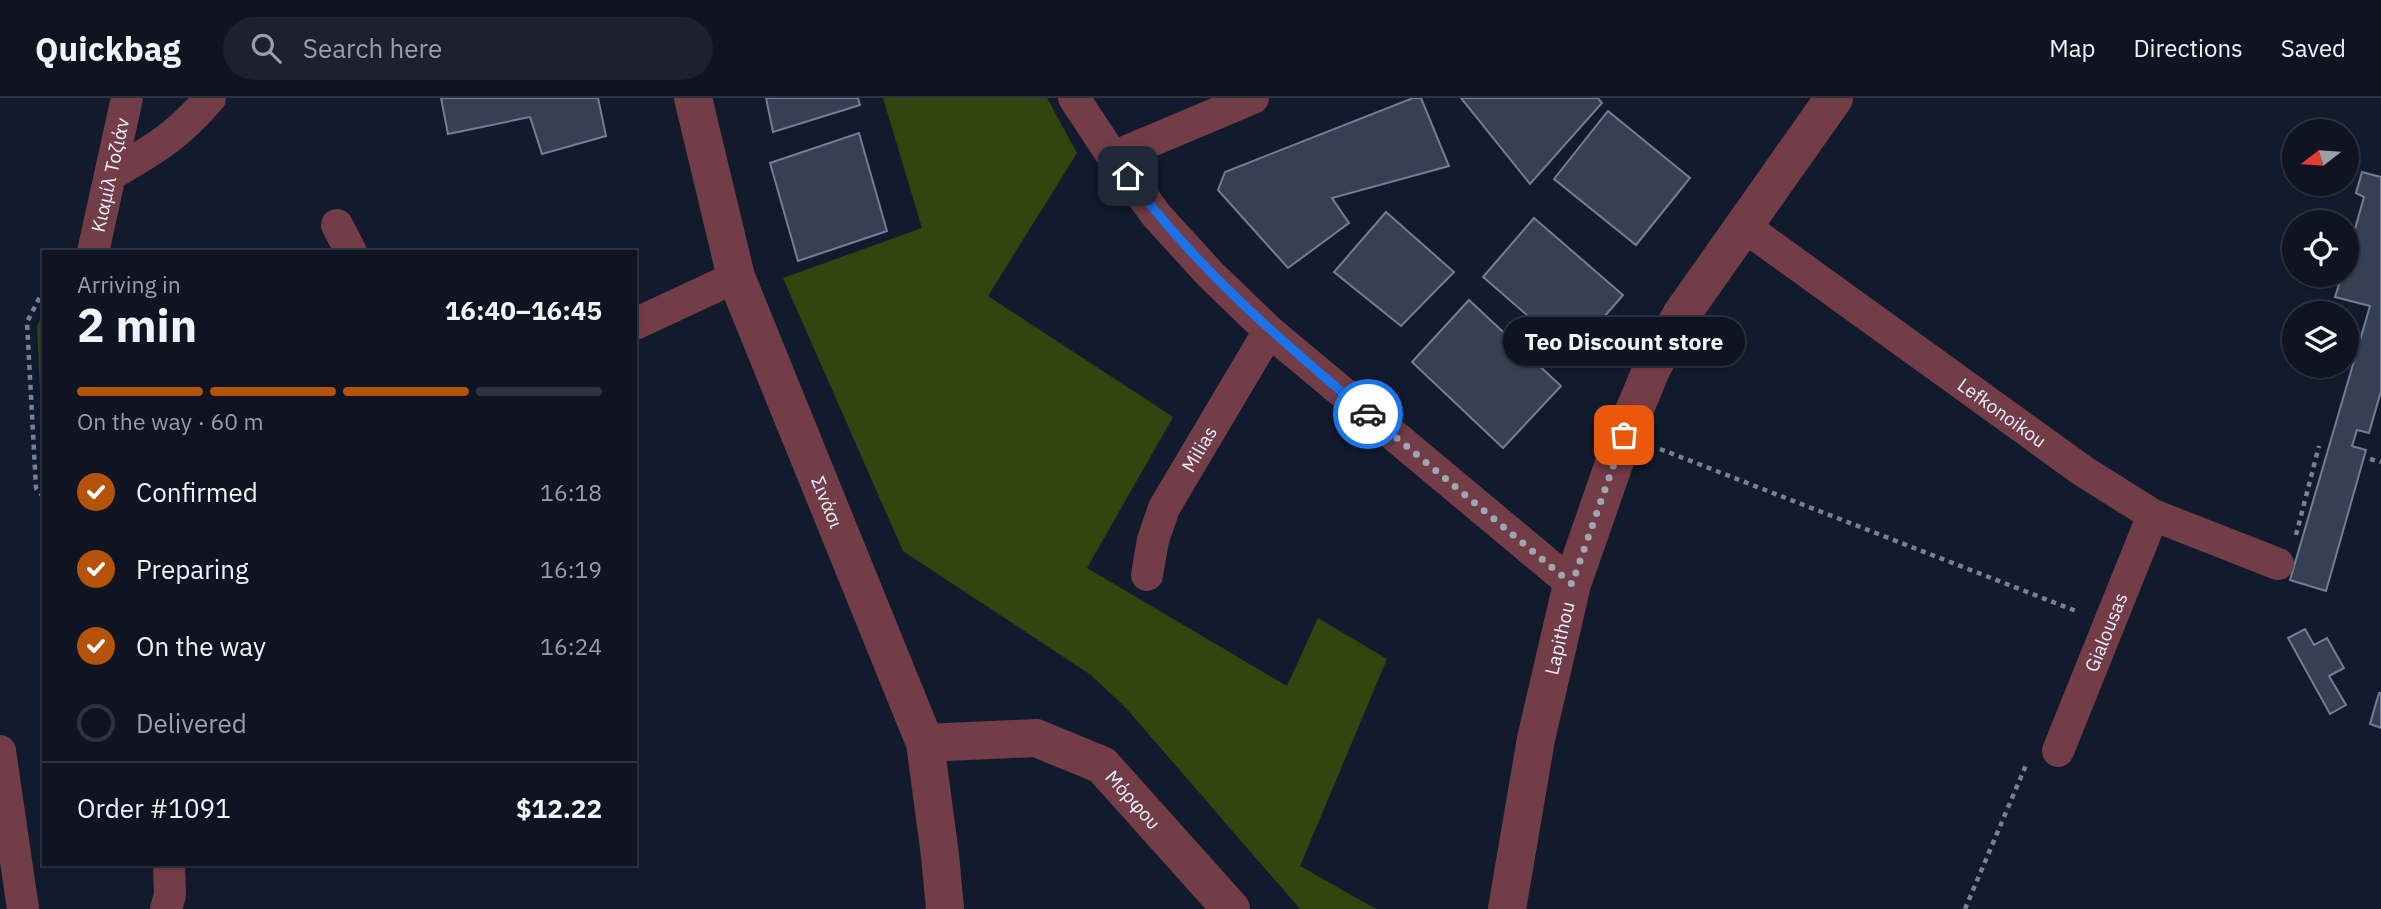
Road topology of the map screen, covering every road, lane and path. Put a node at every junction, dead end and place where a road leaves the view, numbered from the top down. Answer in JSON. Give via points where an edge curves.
{"nodes":[{"id":1,"x":127,"y":98,"type":"edge"},
{"id":2,"x":211,"y":98,"type":"edge"},
{"id":3,"x":693,"y":98,"type":"edge"},
{"id":4,"x":1074,"y":98,"type":"edge"},
{"id":5,"x":1253,"y":98,"type":"edge"},
{"id":6,"x":1833,"y":98,"type":"edge"},
{"id":7,"x":1113,"y":157,"type":"junction"},
{"id":8,"x":110,"y":175,"type":"junction"},
{"id":9,"x":1745,"y":227,"type":"junction"},
{"id":10,"x":93,"y":250,"type":"edge"},
{"id":11,"x":736,"y":277,"type":"junction"},
{"id":12,"x":42,"y":293,"type":"edge"},
{"id":13,"x":637,"y":323,"type":"edge"},
{"id":14,"x":1269,"y":331,"type":"junction"},
{"id":15,"x":1624,"y":435,"type":"junction"},
{"id":16,"x":2319,"y":446,"type":"dead end"},
{"id":17,"x":2370,"y":459,"type":"dead end"},
{"id":18,"x":2381,"y":462,"type":"edge"},
{"id":19,"x":42,"y":496,"type":"edge"},
{"id":20,"x":2153,"y":515,"type":"junction"},
{"id":21,"x":2278,"y":564,"type":"joint"},
{"id":22,"x":1147,"y":575,"type":"dead end"},
{"id":23,"x":1572,"y":584,"type":"junction"},
{"id":24,"x":2109,"y":624,"type":"junction"},
{"id":25,"x":925,"y":743,"type":"junction"},
{"id":26,"x":0,"y":751,"type":"edge"},
{"id":27,"x":2058,"y":751,"type":"joint"},
{"id":28,"x":169,"y":866,"type":"edge"},
{"id":29,"x":23,"y":909,"type":"edge"},
{"id":30,"x":166,"y":909,"type":"edge"},
{"id":31,"x":945,"y":909,"type":"edge"},
{"id":32,"x":1231,"y":909,"type":"edge"},
{"id":33,"x":1507,"y":909,"type":"edge"},
{"id":34,"x":1965,"y":909,"type":"edge"}],
"edges":[{"from":1,"to":8,"type":"street","name":"Κιαμίλ Τοζιάν"},
{"from":2,"to":8,"type":"street","via":[[180,131]]},
{"from":3,"to":11,"type":"street","name":"Σινάσι"},
{"from":4,"to":7,"type":"street"},
{"from":5,"to":7,"type":"street"},
{"from":6,"to":9,"type":"street","name":"Lapithou"},
{"from":7,"to":14,"type":"street","via":[[1157,216]]},
{"from":8,"to":10,"type":"street","name":"Κιαμίλ Τοζιάν"},
{"from":9,"to":15,"type":"street","name":"Lapithou","via":[[1681,315]]},
{"from":9,"to":20,"type":"street","name":"Lefkonoikou","via":[[2082,471]]},
{"from":11,"to":13,"type":"street"},
{"from":11,"to":25,"type":"street","name":"Σινάσι"},
{"from":12,"to":19,"type":"path","via":[[27,322],[36,488]]},
{"from":14,"to":22,"type":"street","name":"Milias","via":[[1164,508]]},
{"from":14,"to":23,"type":"street"},
{"from":15,"to":23,"type":"street","name":"Lapithou"},
{"from":15,"to":24,"type":"path"},
{"from":16,"to":21,"type":"path","via":[[2287,567]]},
{"from":17,"to":18,"type":"path"},
{"from":20,"to":21,"type":"street","name":"Lefkonoikou"},
{"from":20,"to":24,"type":"street","name":"Gialousas"},
{"from":23,"to":33,"type":"street","name":"Lapithou","via":[[1536,739]]},
{"from":24,"to":27,"type":"street","name":"Gialousas"},
{"from":25,"to":31,"type":"street","name":"Σινάσι"},
{"from":25,"to":32,"type":"street","name":"Μόρφου","via":[[1036,738],[1102,765]]},
{"from":26,"to":29,"type":"street"},
{"from":27,"to":34,"type":"path","via":[[2024,766]]},
{"from":28,"to":30,"type":"street"}]}
